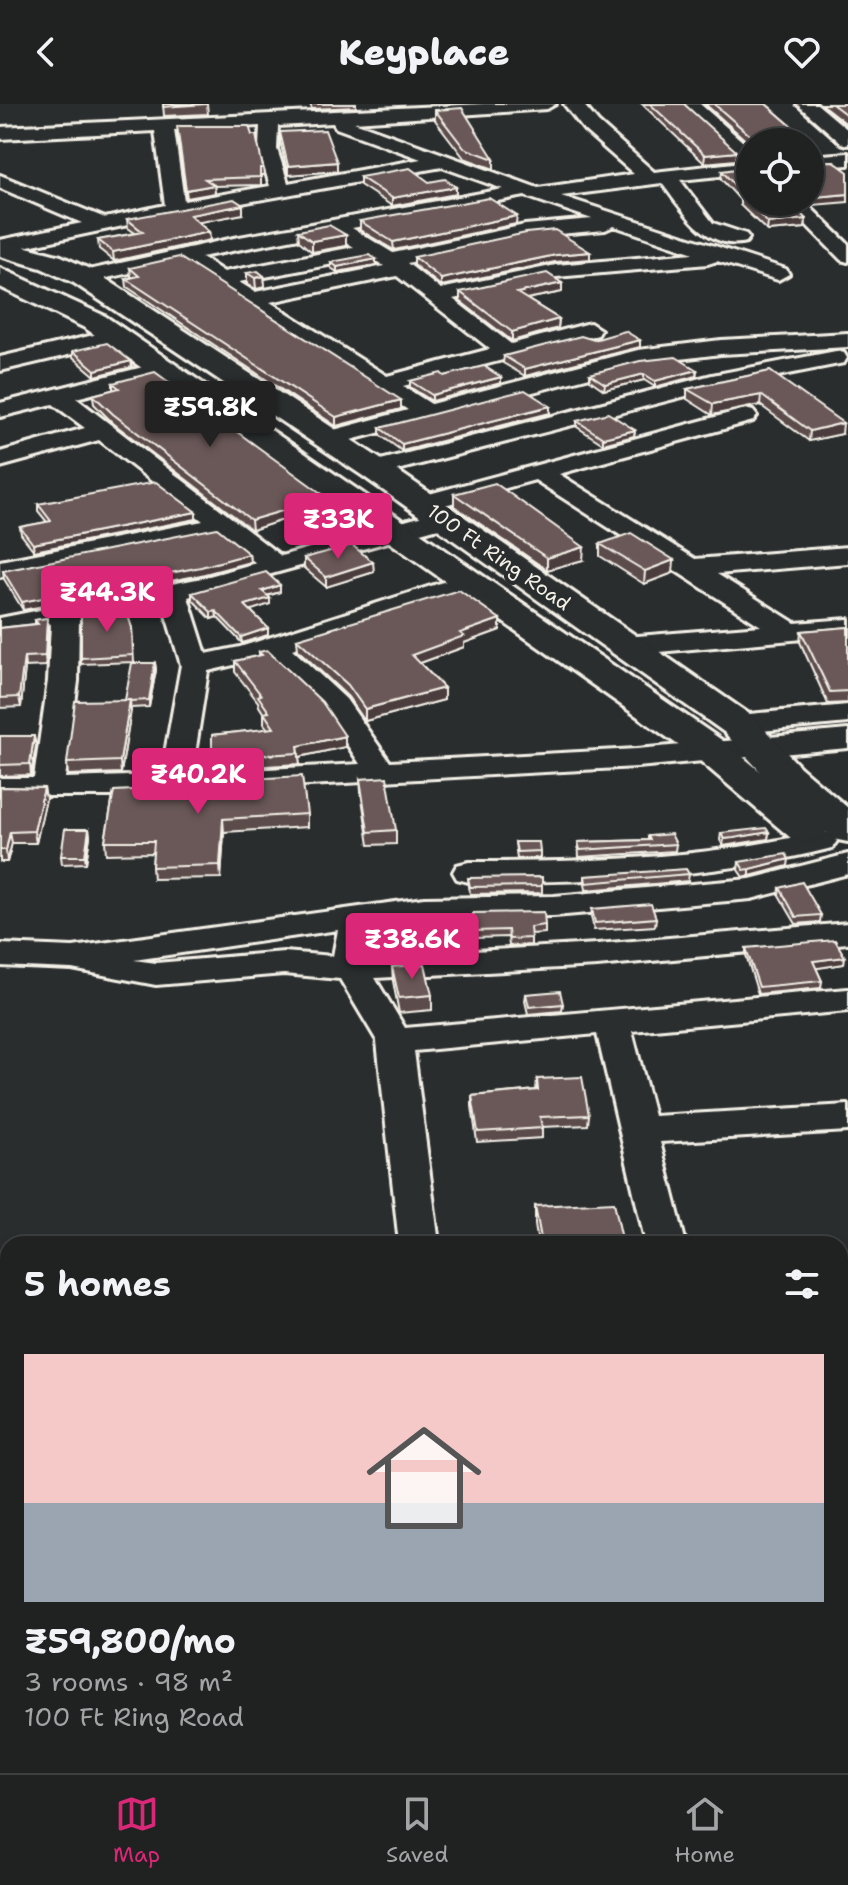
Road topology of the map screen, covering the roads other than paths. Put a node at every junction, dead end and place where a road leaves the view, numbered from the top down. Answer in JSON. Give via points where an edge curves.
{"nodes":[{"id":1,"x":90,"y":104,"type":"edge"},
{"id":2,"x":547,"y":104,"type":"edge"},
{"id":3,"x":573,"y":104,"type":"edge"},
{"id":4,"x":689,"y":104,"type":"edge"},
{"id":5,"x":806,"y":104,"type":"edge"},
{"id":6,"x":327,"y":118,"type":"junction"},
{"id":7,"x":269,"y":121,"type":"junction"},
{"id":8,"x":164,"y":126,"type":"junction"},
{"id":9,"x":94,"y":129,"type":"junction"},
{"id":10,"x":0,"y":133,"type":"edge"},
{"id":11,"x":848,"y":139,"type":"edge"},
{"id":12,"x":736,"y":146,"type":"edge"},
{"id":13,"x":848,"y":159,"type":"edge"},
{"id":14,"x":442,"y":161,"type":"junction"},
{"id":15,"x":824,"y":161,"type":"edge"},
{"id":16,"x":736,"y":169,"type":"edge"},
{"id":17,"x":659,"y":177,"type":"junction"},
{"id":18,"x":0,"y":181,"type":"edge"},
{"id":19,"x":281,"y":190,"type":"junction"},
{"id":20,"x":530,"y":192,"type":"junction"},
{"id":21,"x":175,"y":209,"type":"junction"},
{"id":22,"x":808,"y":216,"type":"edge"},
{"id":23,"x":621,"y":222,"type":"junction"},
{"id":24,"x":102,"y":224,"type":"junction"},
{"id":25,"x":334,"y":226,"type":"junction"},
{"id":26,"x":739,"y":238,"type":"dead end"},
{"id":27,"x":0,"y":247,"type":"edge"},
{"id":28,"x":183,"y":255,"type":"junction"},
{"id":29,"x":848,"y":256,"type":"edge"},
{"id":30,"x":726,"y":257,"type":"junction"},
{"id":31,"x":388,"y":260,"type":"junction"},
{"id":32,"x":778,"y":274,"type":"dead end"},
{"id":33,"x":0,"y":276,"type":"edge"},
{"id":34,"x":84,"y":277,"type":"junction"},
{"id":35,"x":220,"y":279,"type":"junction"},
{"id":36,"x":436,"y":296,"type":"junction"},
{"id":37,"x":251,"y":299,"type":"junction"},
{"id":38,"x":590,"y":330,"type":"dead end"},
{"id":39,"x":115,"y":337,"type":"junction"},
{"id":40,"x":848,"y":340,"type":"edge"},
{"id":41,"x":507,"y":352,"type":"junction"},
{"id":42,"x":848,"y":356,"type":"edge"},
{"id":43,"x":2,"y":363,"type":"edge"},
{"id":44,"x":163,"y":369,"type":"junction"},
{"id":45,"x":384,"y":384,"type":"junction"},
{"id":46,"x":58,"y":396,"type":"junction"},
{"id":47,"x":0,"y":410,"type":"edge"},
{"id":48,"x":427,"y":412,"type":"junction"},
{"id":49,"x":745,"y":416,"type":"dead end"},
{"id":50,"x":102,"y":431,"type":"junction"},
{"id":51,"x":328,"y":439,"type":"junction"},
{"id":52,"x":0,"y":460,"type":"edge"},
{"id":53,"x":374,"y":469,"type":"junction"},
{"id":54,"x":539,"y":472,"type":"junction"},
{"id":55,"x":433,"y":511,"type":"junction"},
{"id":56,"x":225,"y":524,"type":"junction"},
{"id":57,"x":398,"y":531,"type":"junction"},
{"id":58,"x":848,"y":555,"type":"edge"},
{"id":59,"x":276,"y":565,"type":"junction"},
{"id":60,"x":689,"y":568,"type":"junction"},
{"id":61,"x":0,"y":569,"type":"edge"},
{"id":62,"x":472,"y":582,"type":"junction"},
{"id":63,"x":173,"y":592,"type":"junction"},
{"id":64,"x":65,"y":613,"type":"junction"},
{"id":65,"x":0,"y":626,"type":"edge"},
{"id":66,"x":848,"y":627,"type":"edge"},
{"id":67,"x":790,"y":632,"type":"junction"},
{"id":68,"x":273,"y":646,"type":"junction"},
{"id":69,"x":625,"y":646,"type":"junction"},
{"id":70,"x":195,"y":665,"type":"junction"},
{"id":71,"x":848,"y":714,"type":"edge"},
{"id":72,"x":749,"y":736,"type":"junction"},
{"id":73,"x":848,"y":739,"type":"edge"},
{"id":74,"x":712,"y":751,"type":"junction"},
{"id":75,"x":380,"y":771,"type":"junction"},
{"id":76,"x":175,"y":784,"type":"junction"},
{"id":77,"x":0,"y":787,"type":"edge"},
{"id":78,"x":48,"y":787,"type":"junction"},
{"id":79,"x":841,"y":848,"type":"edge"},
{"id":80,"x":469,"y":872,"type":"dead end"},
{"id":81,"x":368,"y":914,"type":"junction"},
{"id":82,"x":848,"y":933,"type":"edge"},
{"id":83,"x":0,"y":955,"type":"edge"},
{"id":84,"x":73,"y":958,"type":"junction"},
{"id":85,"x":352,"y":969,"type":"junction"},
{"id":86,"x":848,"y":1000,"type":"edge"},
{"id":87,"x":612,"y":1022,"type":"junction"},
{"id":88,"x":395,"y":1041,"type":"junction"},
{"id":89,"x":848,"y":1118,"type":"edge"},
{"id":90,"x":638,"y":1130,"type":"junction"},
{"id":91,"x":418,"y":1236,"type":"edge"},
{"id":92,"x":664,"y":1236,"type":"edge"}],
"edges":[{"from":1,"to":9,"type":"street"},
{"from":2,"to":6,"type":"street"},
{"from":3,"to":17,"type":"street","via":[[591,126]]},
{"from":4,"to":12,"type":"street"},
{"from":5,"to":11,"type":"street"},
{"from":6,"to":7,"type":"street"},
{"from":6,"to":14,"type":"street"},
{"from":7,"to":8,"type":"street"},
{"from":7,"to":19,"type":"street","via":[[268,149]]},
{"from":8,"to":9,"type":"street"},
{"from":8,"to":21,"type":"street"},
{"from":9,"to":10,"type":"street"},
{"from":13,"to":15,"type":"street"},
{"from":14,"to":19,"type":"street"},
{"from":14,"to":20,"type":"street"},
{"from":16,"to":17,"type":"street"},
{"from":17,"to":20,"type":"street"},
{"from":17,"to":26,"type":"street","via":[[706,227]]},
{"from":18,"to":24,"type":"street"},
{"from":19,"to":21,"type":"street"},
{"from":20,"to":23,"type":"street"},
{"from":20,"to":25,"type":"street"},
{"from":21,"to":24,"type":"street"},
{"from":22,"to":29,"type":"street"},
{"from":23,"to":30,"type":"street"},
{"from":23,"to":31,"type":"street","via":[[525,231]]},
{"from":24,"to":27,"type":"street"},
{"from":25,"to":28,"type":"street"},
{"from":25,"to":31,"type":"street"},
{"from":27,"to":34,"type":"main road","name":"100 Ft Ring Road"},
{"from":28,"to":34,"type":"street"},
{"from":28,"to":35,"type":"street"},
{"from":30,"to":32,"type":"street"},
{"from":30,"to":36,"type":"street","via":[[556,271]]},
{"from":31,"to":35,"type":"street"},
{"from":31,"to":36,"type":"street"},
{"from":31,"to":37,"type":"street"},
{"from":33,"to":39,"type":"main road","name":"100 Ft Ring Road"},
{"from":34,"to":51,"type":"main road","name":"100 Ft Ring Road"},
{"from":35,"to":37,"type":"street"},
{"from":36,"to":41,"type":"street"},
{"from":37,"to":45,"type":"street"},
{"from":38,"to":41,"type":"street"},
{"from":39,"to":43,"type":"street"},
{"from":39,"to":44,"type":"main road","name":"100 Ft Ring Road"},
{"from":40,"to":48,"type":"street","via":[[673,351]]},
{"from":41,"to":45,"type":"street"},
{"from":42,"to":53,"type":"street","via":[[712,382]]},
{"from":44,"to":46,"type":"street"},
{"from":44,"to":57,"type":"main road","name":"100 Ft Ring Road"},
{"from":45,"to":48,"type":"street"},
{"from":46,"to":47,"type":"street"},
{"from":46,"to":50,"type":"street"},
{"from":48,"to":51,"type":"street"},
{"from":49,"to":54,"type":"street"},
{"from":50,"to":52,"type":"street"},
{"from":50,"to":56,"type":"street"},
{"from":51,"to":53,"type":"main road","name":"100 Ft Ring Road"},
{"from":53,"to":55,"type":"main road","name":"100 Ft Ring Road"},
{"from":54,"to":55,"type":"street"},
{"from":54,"to":60,"type":"street"},
{"from":55,"to":57,"type":"street"},
{"from":55,"to":69,"type":"main road","name":"100 Ft Ring Road"},
{"from":56,"to":59,"type":"street"},
{"from":56,"to":61,"type":"street"},
{"from":57,"to":59,"type":"street"},
{"from":57,"to":62,"type":"main road","name":"100 Ft Ring Road"},
{"from":58,"to":60,"type":"street"},
{"from":59,"to":63,"type":"street"},
{"from":60,"to":67,"type":"street"},
{"from":62,"to":68,"type":"street"},
{"from":62,"to":74,"type":"main road","name":"100 Ft Ring Road"},
{"from":63,"to":64,"type":"street"},
{"from":63,"to":70,"type":"street"},
{"from":64,"to":65,"type":"street"},
{"from":64,"to":78,"type":"street","via":[[63,681]]},
{"from":66,"to":67,"type":"street"},
{"from":67,"to":69,"type":"street"},
{"from":68,"to":70,"type":"street"},
{"from":68,"to":75,"type":"street","via":[[336,705]]},
{"from":69,"to":72,"type":"main road","name":"100 Ft Ring Road"},
{"from":70,"to":76,"type":"street"},
{"from":71,"to":72,"type":"street"},
{"from":72,"to":73,"type":"street"},
{"from":72,"to":74,"type":"street"},
{"from":72,"to":79,"type":"main road","name":"100 Ft Ring Road"},
{"from":74,"to":75,"type":"street"},
{"from":74,"to":79,"type":"main road","name":"100 Ft Ring Road"},
{"from":75,"to":76,"type":"street"},
{"from":76,"to":78,"type":"street"},
{"from":77,"to":78,"type":"street"},
{"from":79,"to":80,"type":"street","via":[[660,868]]},
{"from":79,"to":81,"type":"street","via":[[751,889],[554,906]]},
{"from":81,"to":84,"type":"street"},
{"from":81,"to":85,"type":"street","via":[[351,937]]},
{"from":82,"to":85,"type":"street"},
{"from":83,"to":84,"type":"street"},
{"from":84,"to":85,"type":"street","via":[[156,974],[284,963]]},
{"from":85,"to":88,"type":"street"},
{"from":86,"to":87,"type":"street"},
{"from":87,"to":88,"type":"street"},
{"from":87,"to":90,"type":"street"},
{"from":88,"to":91,"type":"street"},
{"from":89,"to":90,"type":"street"},
{"from":90,"to":92,"type":"street"}]}
